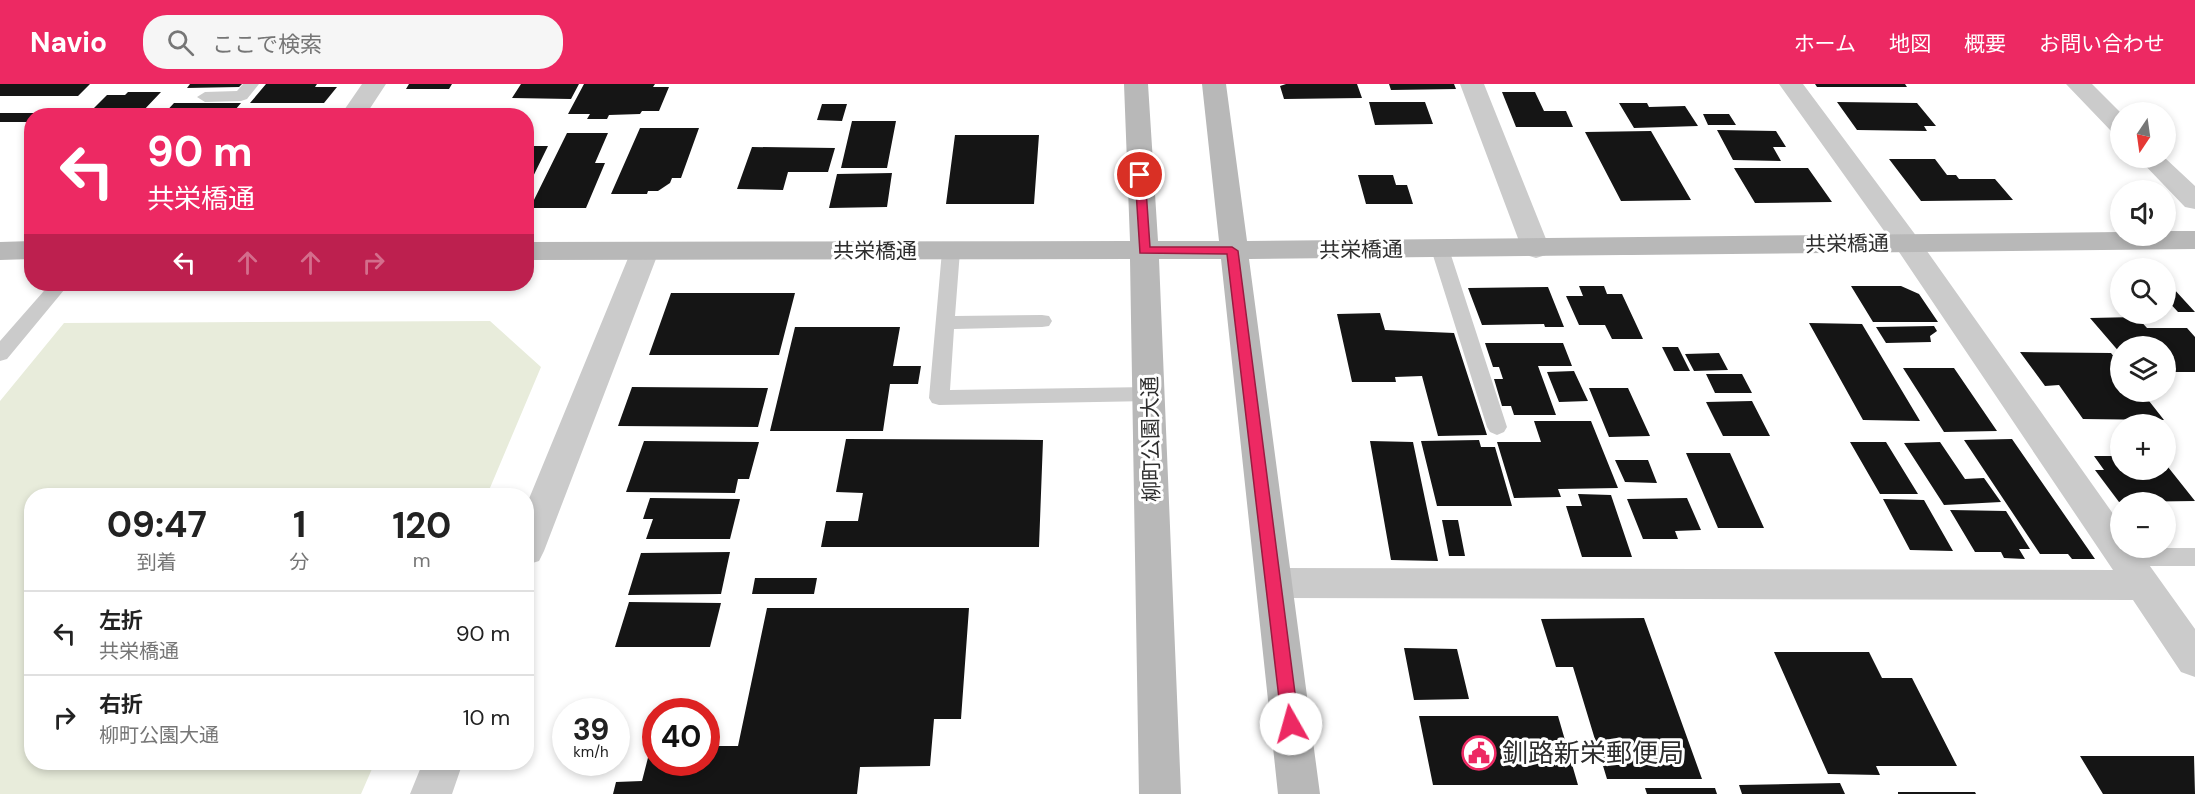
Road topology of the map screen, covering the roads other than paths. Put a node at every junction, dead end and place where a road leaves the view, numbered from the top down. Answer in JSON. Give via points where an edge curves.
{"nodes":[{"id":1,"x":251,"y":84,"type":"edge"},
{"id":2,"x":374,"y":84,"type":"edge"},
{"id":3,"x":1136,"y":84,"type":"edge"},
{"id":4,"x":1214,"y":84,"type":"edge"},
{"id":5,"x":1472,"y":84,"type":"edge"},
{"id":6,"x":1791,"y":84,"type":"edge"},
{"id":7,"x":2078,"y":84,"type":"edge"},
{"id":8,"x":206,"y":97,"type":"dead end"},
{"id":9,"x":357,"y":108,"type":"edge"},
{"id":10,"x":2110,"y":116,"type":"edge"},
{"id":11,"x":2161,"y":168,"type":"edge"},
{"id":12,"x":2195,"y":201,"type":"edge"},
{"id":13,"x":2195,"y":240,"type":"edge"},
{"id":14,"x":1907,"y":243,"type":"junction"},
{"id":15,"x":1440,"y":249,"type":"junction"},
{"id":16,"x":1536,"y":249,"type":"junction"},
{"id":17,"x":0,"y":250,"type":"edge"},
{"id":18,"x":24,"y":250,"type":"edge"},
{"id":19,"x":534,"y":251,"type":"edge"},
{"id":20,"x":645,"y":251,"type":"junction"},
{"id":21,"x":951,"y":251,"type":"junction"},
{"id":22,"x":1144,"y":251,"type":"junction"},
{"id":23,"x":1232,"y":251,"type":"junction"},
{"id":24,"x":54,"y":291,"type":"edge"},
{"id":25,"x":1042,"y":321,"type":"dead end"},
{"id":26,"x":945,"y":323,"type":"junction"},
{"id":27,"x":0,"y":354,"type":"edge"},
{"id":28,"x":1150,"y":394,"type":"junction"},
{"id":29,"x":1497,"y":427,"type":"dead end"},
{"id":30,"x":534,"y":531,"type":"edge"},
{"id":31,"x":2195,"y":557,"type":"edge"},
{"id":32,"x":2134,"y":571,"type":"junction"},
{"id":33,"x":1275,"y":583,"type":"junction"},
{"id":34,"x":2194,"y":657,"type":"edge"},
{"id":35,"x":440,"y":770,"type":"edge"},
{"id":36,"x":431,"y":794,"type":"edge"},
{"id":37,"x":1160,"y":794,"type":"edge"},
{"id":38,"x":1299,"y":794,"type":"edge"}],
"edges":[{"from":1,"to":8,"type":"lane","via":[[241,96]]},
{"from":2,"to":9,"type":"street"},
{"from":3,"to":22,"type":"street","name":"柳町公園大通"},
{"from":4,"to":23,"type":"street"},
{"from":5,"to":16,"type":"street"},
{"from":6,"to":14,"type":"street"},
{"from":7,"to":10,"type":"street"},
{"from":11,"to":12,"type":"street"},
{"from":13,"to":14,"type":"street","name":"共栄橋通"},
{"from":14,"to":16,"type":"street","name":"共栄橋通"},
{"from":14,"to":32,"type":"street"},
{"from":15,"to":16,"type":"street","name":"共栄橋通"},
{"from":15,"to":23,"type":"street","name":"共栄橋通"},
{"from":15,"to":29,"type":"lane"},
{"from":17,"to":18,"type":"street"},
{"from":19,"to":20,"type":"street","name":"共栄橋通"},
{"from":20,"to":21,"type":"street","name":"共栄橋通"},
{"from":20,"to":30,"type":"street"},
{"from":21,"to":22,"type":"street","name":"共栄橋通"},
{"from":21,"to":26,"type":"lane"},
{"from":22,"to":23,"type":"street","name":"共栄橋通"},
{"from":22,"to":28,"type":"street","name":"柳町公園大通"},
{"from":23,"to":33,"type":"street"},
{"from":24,"to":27,"type":"lane"},
{"from":25,"to":26,"type":"lane"},
{"from":26,"to":28,"type":"lane","via":[[939,398]]},
{"from":28,"to":37,"type":"street","name":"柳町公園大通"},
{"from":31,"to":32,"type":"lane"},
{"from":32,"to":33,"type":"street"},
{"from":32,"to":34,"type":"street"},
{"from":33,"to":38,"type":"street"},
{"from":35,"to":36,"type":"street"}]}
